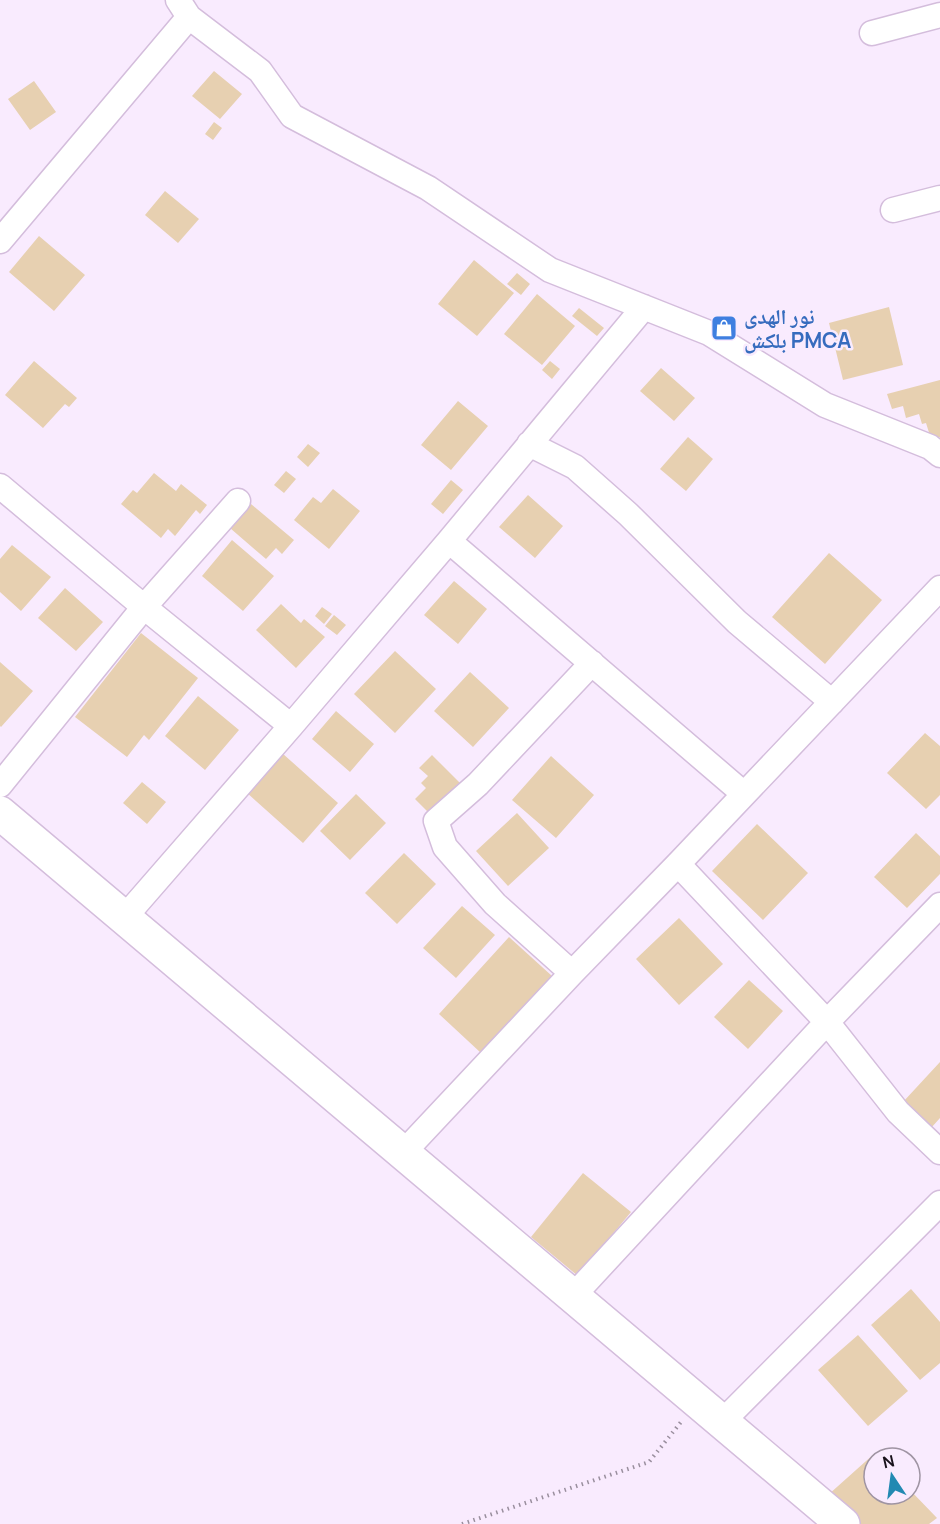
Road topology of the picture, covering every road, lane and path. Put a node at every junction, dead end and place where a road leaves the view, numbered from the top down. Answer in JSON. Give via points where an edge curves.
{"nodes":[{"id":1,"x":184,"y":9,"type":"edge"},
{"id":2,"x":940,"y":15,"type":"edge"},
{"id":3,"x":872,"y":33,"type":"dead end"},
{"id":4,"x":940,"y":198,"type":"edge"},
{"id":5,"x":893,"y":210,"type":"dead end"},
{"id":6,"x":0,"y":241,"type":"edge"},
{"id":7,"x":644,"y":307,"type":"junction"},
{"id":8,"x":530,"y":444,"type":"junction"},
{"id":9,"x":940,"y":455,"type":"edge"},
{"id":10,"x":0,"y":486,"type":"edge"},
{"id":11,"x":238,"y":501,"type":"dead end"},
{"id":12,"x":449,"y":541,"type":"junction"},
{"id":13,"x":940,"y":588,"type":"edge"},
{"id":14,"x":144,"y":607,"type":"junction"},
{"id":15,"x":592,"y":663,"type":"junction"},
{"id":16,"x":832,"y":702,"type":"junction"},
{"id":17,"x":291,"y":726,"type":"junction"},
{"id":18,"x":0,"y":785,"type":"edge"},
{"id":19,"x":744,"y":794,"type":"junction"},
{"id":20,"x":0,"y":813,"type":"edge"},
{"id":21,"x":678,"y":864,"type":"junction"},
{"id":22,"x":940,"y":904,"type":"edge"},
{"id":23,"x":124,"y":918,"type":"junction"},
{"id":24,"x":572,"y":973,"type":"junction"},
{"id":25,"x":826,"y":1022,"type":"junction"},
{"id":26,"x":940,"y":1152,"type":"edge"},
{"id":27,"x":403,"y":1153,"type":"junction"},
{"id":28,"x":940,"y":1203,"type":"edge"},
{"id":29,"x":573,"y":1296,"type":"junction"},
{"id":30,"x":698,"y":1402,"type":"junction"},
{"id":31,"x":722,"y":1422,"type":"junction"},
{"id":32,"x":462,"y":1524,"type":"edge"},
{"id":33,"x":843,"y":1524,"type":"edge"}],
"edges":[{"from":1,"to":6,"type":"street"},
{"from":1,"to":7,"type":"street","via":[[260,71],[292,116],[428,188],[550,270]]},
{"from":2,"to":3,"type":"street"},
{"from":4,"to":5,"type":"street"},
{"from":7,"to":8,"type":"street"},
{"from":7,"to":9,"type":"street","via":[[709,333],[825,405],[930,447]]},
{"from":8,"to":12,"type":"street"},
{"from":8,"to":16,"type":"street","via":[[575,467],[737,622]]},
{"from":10,"to":14,"type":"street"},
{"from":11,"to":14,"type":"street"},
{"from":12,"to":15,"type":"street"},
{"from":12,"to":17,"type":"street"},
{"from":13,"to":16,"type":"street"},
{"from":14,"to":17,"type":"street"},
{"from":14,"to":18,"type":"street"},
{"from":15,"to":19,"type":"street"},
{"from":15,"to":24,"type":"street","via":[[478,784],[436,821],[445,847],[495,904]]},
{"from":16,"to":19,"type":"street"},
{"from":17,"to":23,"type":"street"},
{"from":19,"to":21,"type":"street"},
{"from":20,"to":23,"type":"street"},
{"from":21,"to":24,"type":"street"},
{"from":21,"to":25,"type":"street"},
{"from":22,"to":25,"type":"street"},
{"from":23,"to":27,"type":"street"},
{"from":24,"to":27,"type":"street"},
{"from":25,"to":26,"type":"street","via":[[898,1112]]},
{"from":25,"to":29,"type":"street"},
{"from":27,"to":29,"type":"street"},
{"from":28,"to":31,"type":"street"},
{"from":29,"to":30,"type":"street"},
{"from":30,"to":31,"type":"street"},
{"from":30,"to":32,"type":"path","via":[[649,1462]]},
{"from":31,"to":33,"type":"street"}]}
